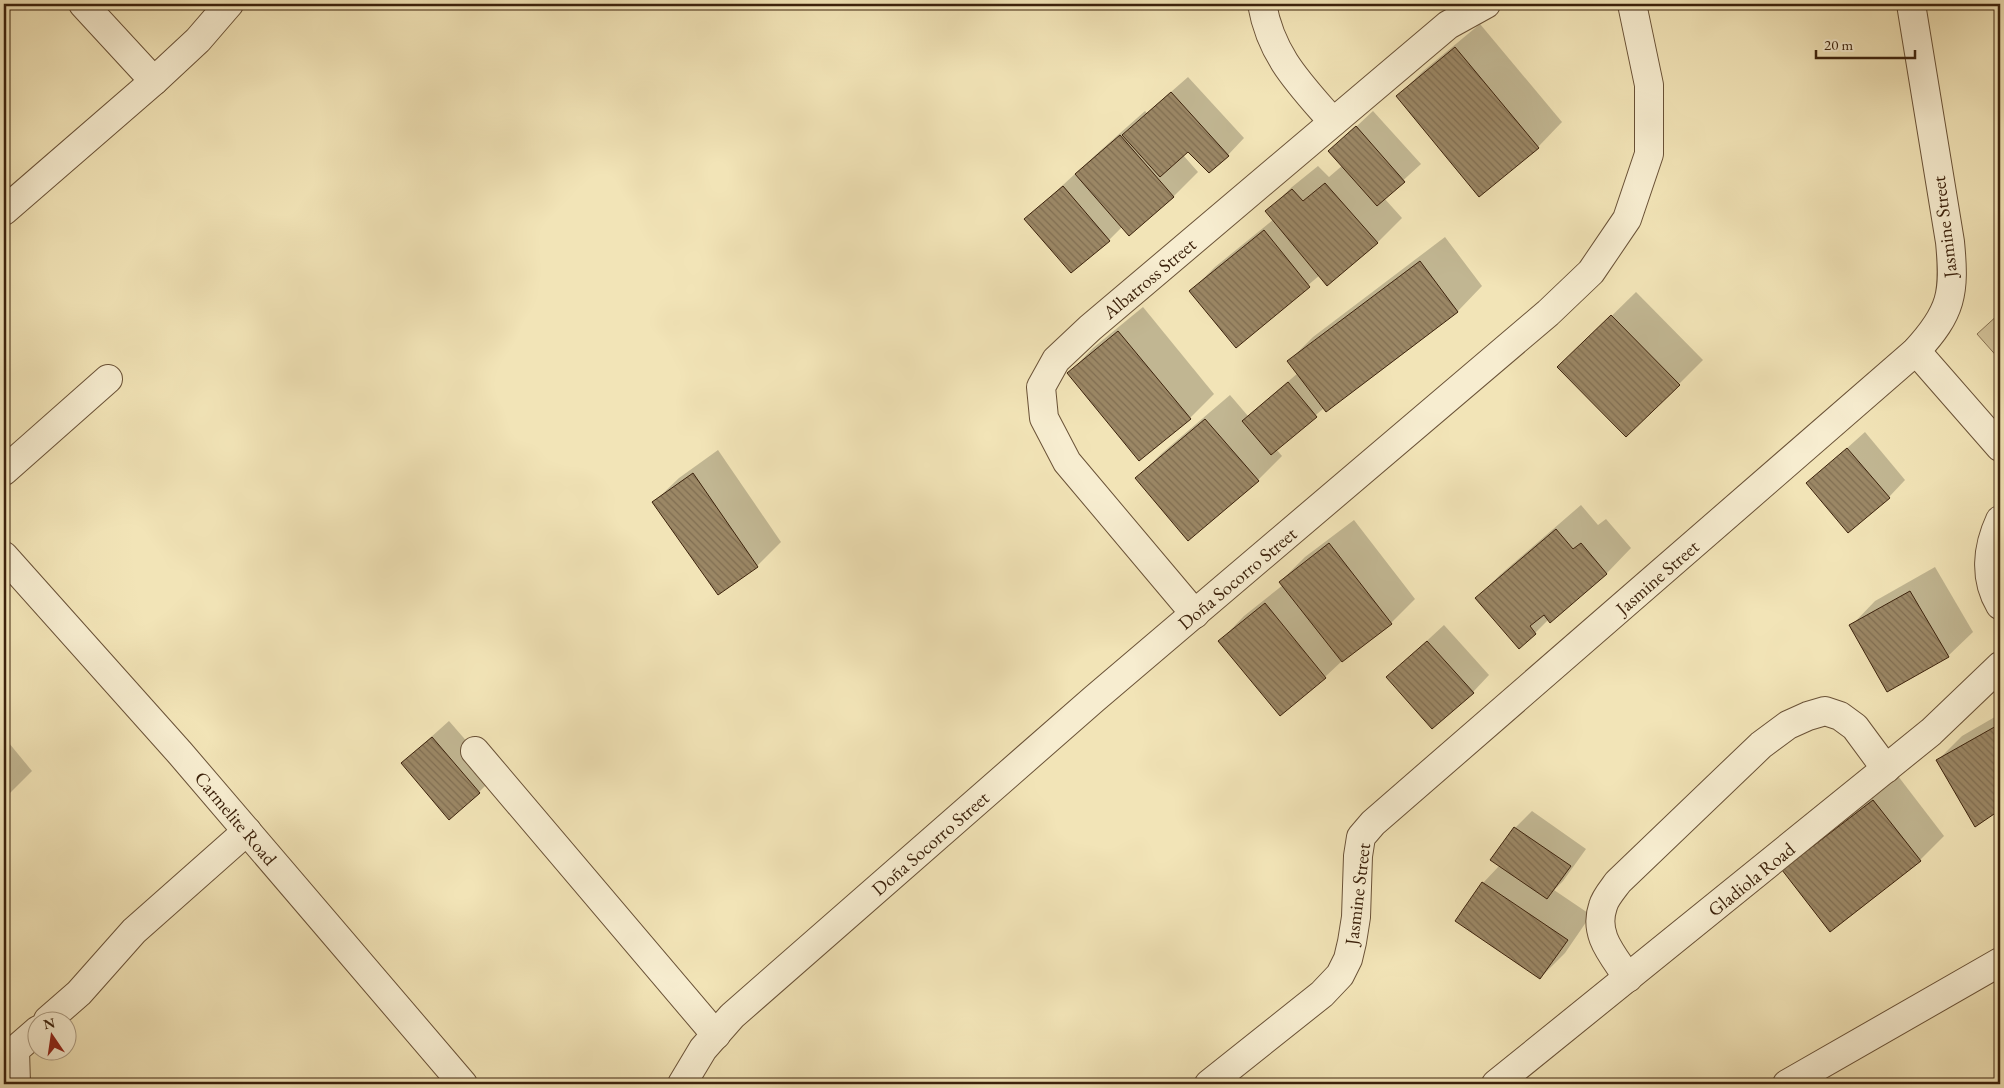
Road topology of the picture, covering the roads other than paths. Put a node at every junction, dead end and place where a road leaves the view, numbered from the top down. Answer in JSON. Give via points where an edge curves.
{"nodes":[{"id":1,"x":83,"y":4,"type":"edge"},
{"id":2,"x":229,"y":4,"type":"edge"},
{"id":3,"x":1262,"y":4,"type":"edge"},
{"id":4,"x":1486,"y":4,"type":"edge"},
{"id":5,"x":1632,"y":4,"type":"edge"},
{"id":6,"x":1911,"y":4,"type":"edge"},
{"id":7,"x":154,"y":81,"type":"junction"},
{"id":8,"x":1333,"y":122,"type":"junction"},
{"id":9,"x":4,"y":211,"type":"edge"},
{"id":10,"x":1916,"y":351,"type":"junction"},
{"id":11,"x":108,"y":379,"type":"dead end"},
{"id":12,"x":2000,"y":447,"type":"edge"},
{"id":13,"x":4,"y":471,"type":"edge"},
{"id":14,"x":2000,"y":520,"type":"edge"},
{"id":15,"x":4,"y":556,"type":"edge"},
{"id":16,"x":2000,"y":605,"type":"edge"},
{"id":17,"x":1195,"y":614,"type":"junction"},
{"id":18,"x":2000,"y":666,"type":"edge"},
{"id":19,"x":475,"y":751,"type":"dead end"},
{"id":20,"x":1886,"y":769,"type":"junction"},
{"id":21,"x":247,"y":831,"type":"junction"},
{"id":22,"x":2000,"y":962,"type":"edge"},
{"id":23,"x":1628,"y":978,"type":"junction"},
{"id":24,"x":59,"y":1010,"type":"edge"},
{"id":25,"x":716,"y":1035,"type":"junction"},
{"id":26,"x":28,"y":1039,"type":"edge"},
{"id":27,"x":16,"y":1084,"type":"edge"},
{"id":28,"x":463,"y":1084,"type":"edge"},
{"id":29,"x":682,"y":1084,"type":"edge"},
{"id":30,"x":1209,"y":1084,"type":"edge"},
{"id":31,"x":1496,"y":1084,"type":"edge"},
{"id":32,"x":1787,"y":1084,"type":"edge"}],
"edges":[{"from":1,"to":7,"type":"street"},
{"from":2,"to":7,"type":"street","via":[[198,40]]},
{"from":3,"to":8,"type":"street","via":[[1266,26],[1277,52]]},
{"from":4,"to":8,"type":"street","name":"Albatross Street","via":[[1448,25]]},
{"from":5,"to":17,"type":"street","name":"Doña Socorro Street","via":[[1649,85],[1649,154],[1627,219],[1590,272],[1548,313]]},
{"from":6,"to":10,"type":"street","name":"Jasmine Street","via":[[1953,271],[1951,294],[1945,311],[1934,332]]},
{"from":7,"to":9,"type":"street"},
{"from":8,"to":17,"type":"street","name":"Albatross Street","via":[[1090,328],[1056,360],[1040,387],[1044,418],[1067,462]]},
{"from":10,"to":12,"type":"street"},
{"from":10,"to":30,"type":"street","name":"Jasmine Street","via":[[1373,823],[1361,837],[1356,917],[1348,959],[1340,975],[1322,994]]},
{"from":11,"to":13,"type":"street"},
{"from":14,"to":16,"type":"street","via":[[1989,551],[1991,583]]},
{"from":15,"to":21,"type":"street","name":"Carmelite Road"},
{"from":17,"to":25,"type":"street","name":"Doña Socorro Street","via":[[732,1016]]},
{"from":18,"to":20,"type":"street","name":"Gladiola Road","via":[[1931,732]]},
{"from":19,"to":25,"type":"street"},
{"from":20,"to":23,"type":"street","name":"Gladiola Road"},
{"from":20,"to":23,"type":"street","via":[[1855,727],[1840,716],[1825,711],[1788,725],[1761,745],[1618,882],[1603,905],[1600,925],[1603,941]]},
{"from":21,"to":24,"type":"street","via":[[134,931],[79,993]]},
{"from":21,"to":28,"type":"street","name":"Carmelite Road"},
{"from":22,"to":32,"type":"street"},
{"from":23,"to":31,"type":"street","name":"Gladiola Road"},
{"from":25,"to":29,"type":"street","name":"Doña Socorro Street","via":[[703,1049]]},
{"from":26,"to":27,"type":"street","via":[[15,1050]]}]}
